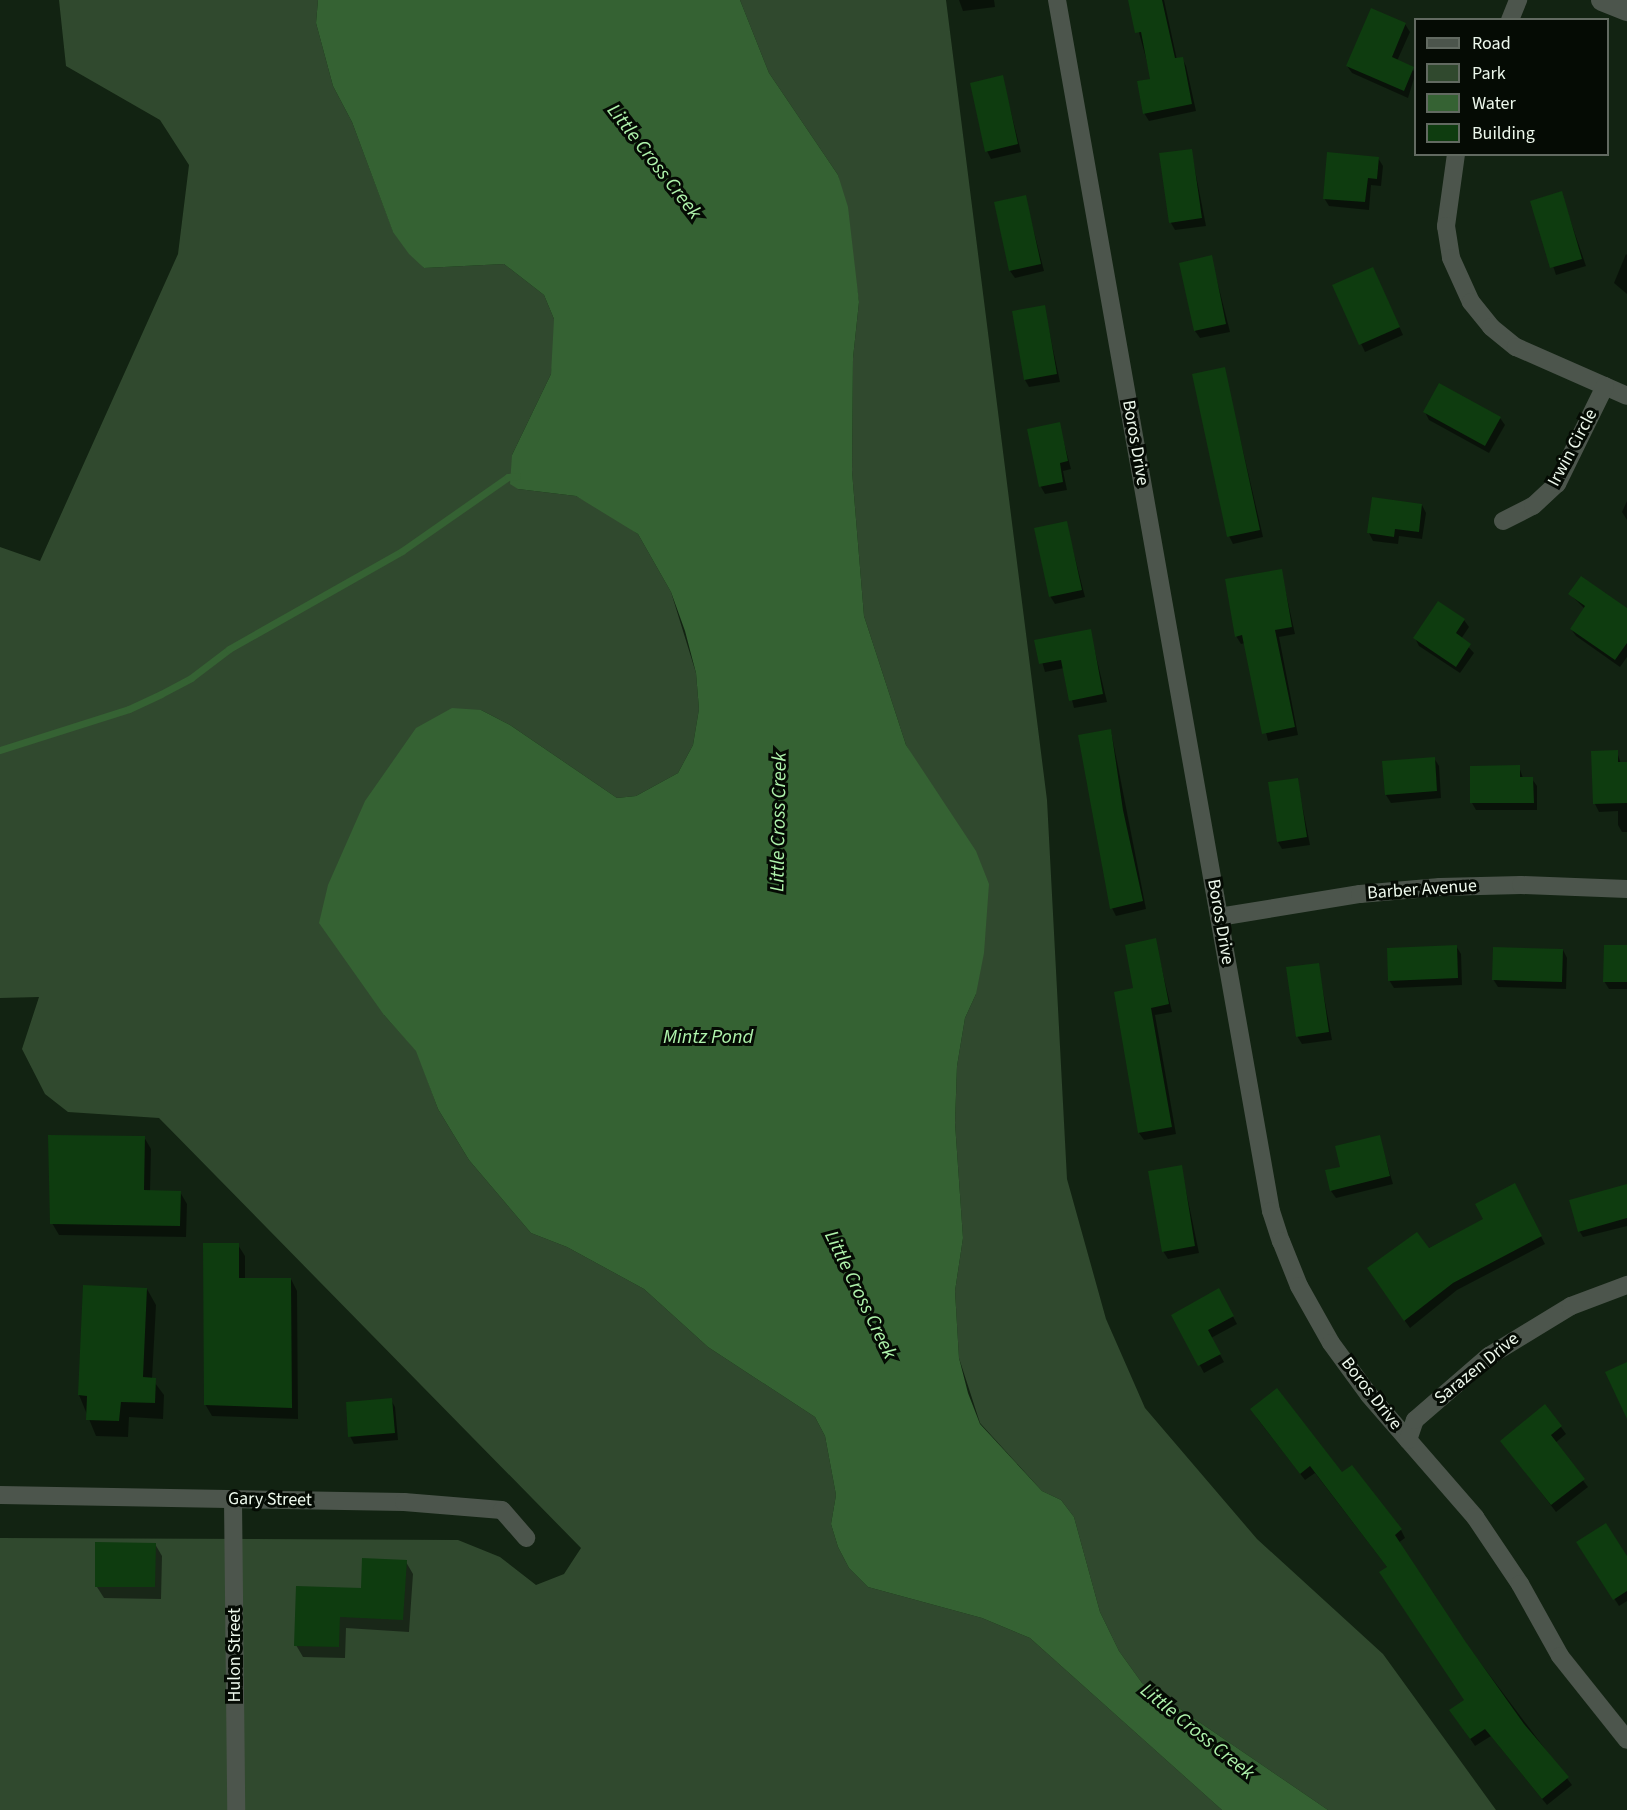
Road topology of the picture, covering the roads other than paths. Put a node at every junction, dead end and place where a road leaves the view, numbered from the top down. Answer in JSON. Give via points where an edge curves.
{"nodes":[{"id":1,"x":1057,"y":0,"type":"edge"},
{"id":2,"x":1518,"y":0,"type":"edge"},
{"id":3,"x":1602,"y":0,"type":"edge"},
{"id":4,"x":1627,"y":10,"type":"edge"},
{"id":5,"x":1511,"y":18,"type":"edge"},
{"id":6,"x":1456,"y":156,"type":"edge"},
{"id":7,"x":1605,"y":386,"type":"junction"},
{"id":8,"x":1627,"y":396,"type":"edge"},
{"id":9,"x":1503,"y":521,"type":"dead end"},
{"id":10,"x":1627,"y":890,"type":"edge"},
{"id":11,"x":1219,"y":917,"type":"junction"},
{"id":12,"x":1627,"y":1285,"type":"edge"},
{"id":13,"x":1408,"y":1440,"type":"junction"},
{"id":14,"x":0,"y":1495,"type":"edge"},
{"id":15,"x":233,"y":1500,"type":"junction"},
{"id":16,"x":526,"y":1538,"type":"dead end"},
{"id":17,"x":1627,"y":1740,"type":"edge"},
{"id":18,"x":236,"y":1810,"type":"edge"}],
"edges":[{"from":1,"to":11,"type":"street","name":"Boros Drive"},
{"from":2,"to":5,"type":"street"},
{"from":3,"to":4,"type":"street"},
{"from":6,"to":7,"type":"street","via":[[1446,226],[1451,258],[1471,302],[1491,327],[1516,347]]},
{"from":7,"to":8,"type":"street"},
{"from":7,"to":9,"type":"street","name":"Irwin Circle","via":[[1557,484],[1533,506]]},
{"from":10,"to":11,"type":"street","name":"Barber Avenue","via":[[1521,885],[1440,887],[1360,894]]},
{"from":11,"to":13,"type":"street","name":"Boros Drive","via":[[1271,1211],[1281,1241],[1299,1286],[1331,1343]]},
{"from":12,"to":13,"type":"street","name":"Sarazen Drive","via":[[1571,1306],[1489,1356],[1416,1420]]},
{"from":13,"to":17,"type":"street","name":"Boros Drive","via":[[1475,1517],[1520,1584],[1560,1656]]},
{"from":14,"to":15,"type":"street","name":"Gary Street"},
{"from":15,"to":16,"type":"street","name":"Gary Street","via":[[404,1502],[502,1510]]},
{"from":15,"to":18,"type":"street","name":"Hulon Street"}]}
